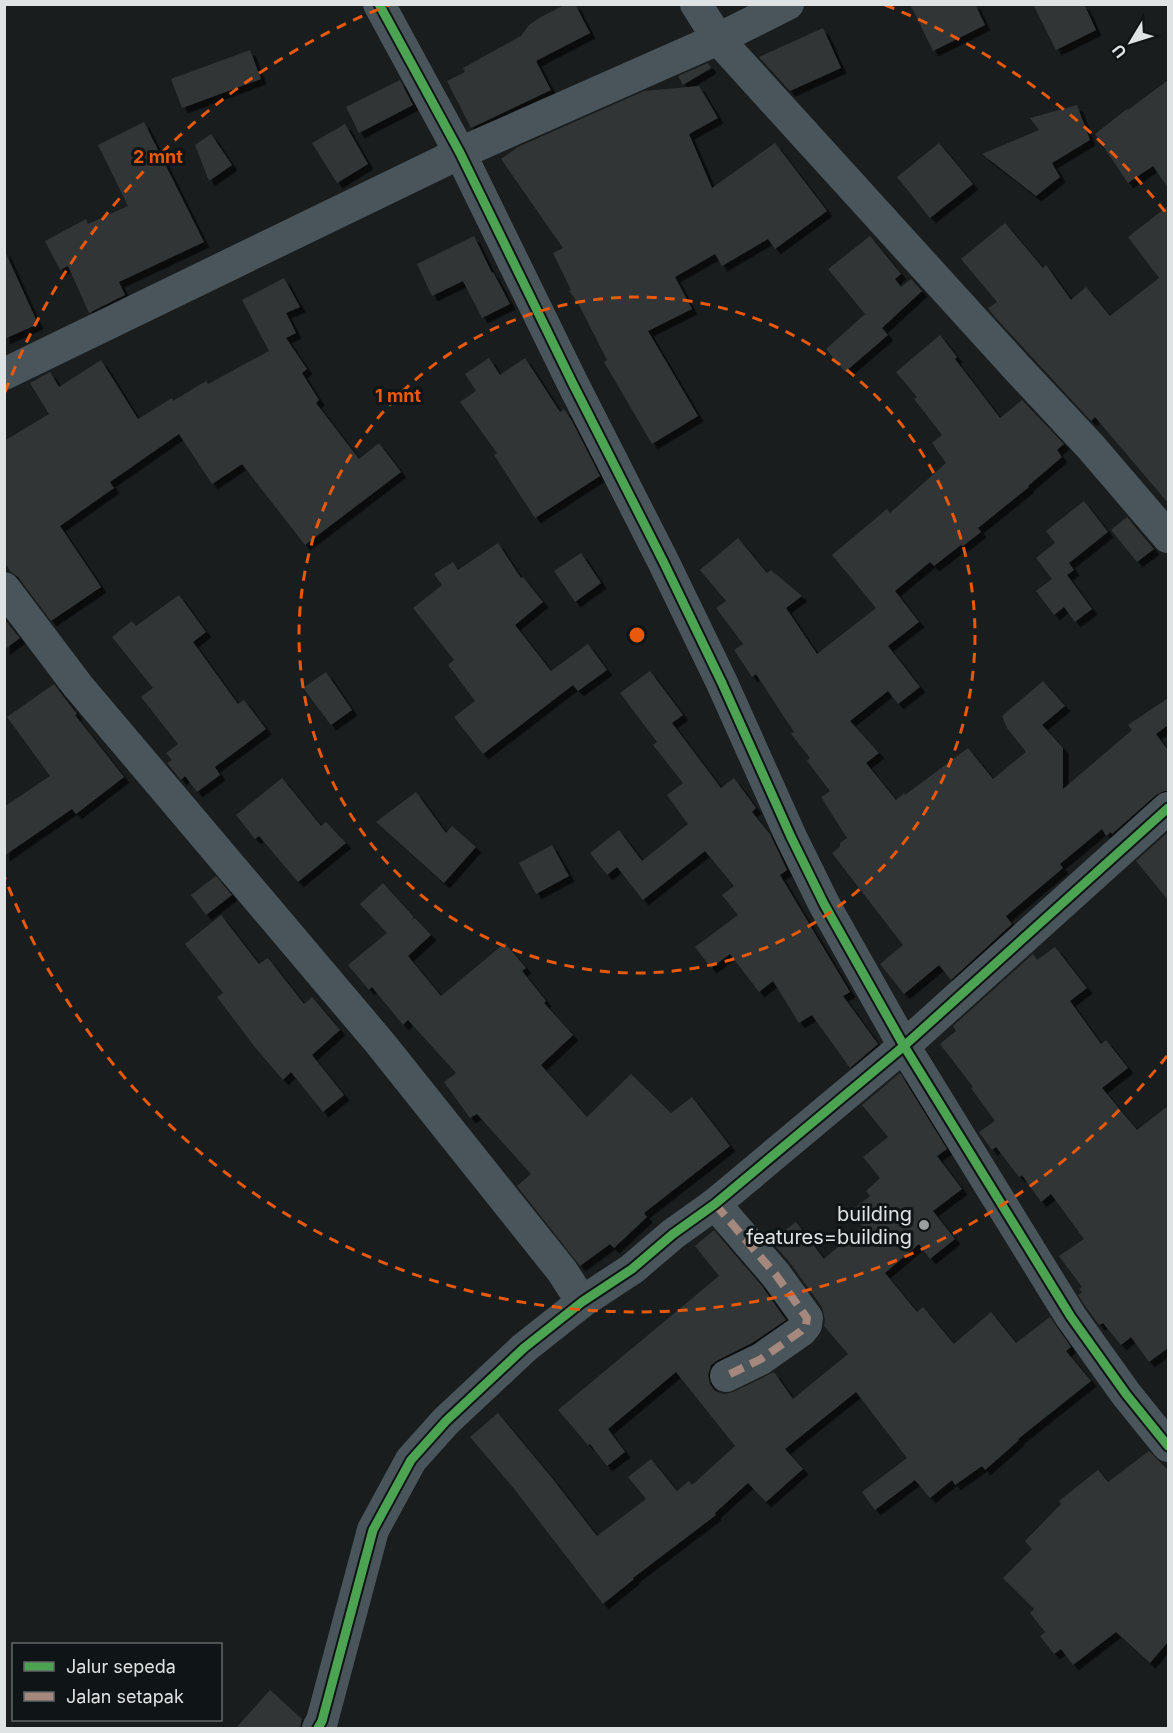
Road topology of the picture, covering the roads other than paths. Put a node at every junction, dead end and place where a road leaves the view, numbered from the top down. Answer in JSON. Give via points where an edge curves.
{"nodes":[{"id":1,"x":379,"y":4,"type":"edge"},
{"id":2,"x":696,"y":4,"type":"edge"},
{"id":3,"x":788,"y":4,"type":"edge"},
{"id":4,"x":718,"y":39,"type":"junction"},
{"id":5,"x":460,"y":153,"type":"junction"},
{"id":6,"x":4,"y":374,"type":"edge"},
{"id":7,"x":1168,"y":537,"type":"edge"},
{"id":8,"x":4,"y":588,"type":"edge"},
{"id":9,"x":1168,"y":808,"type":"edge"},
{"id":10,"x":904,"y":1046,"type":"junction"},
{"id":11,"x":715,"y":1204,"type":"junction"},
{"id":12,"x":582,"y":1302,"type":"junction"},
{"id":13,"x":726,"y":1376,"type":"dead end"},
{"id":14,"x":1168,"y":1446,"type":"edge"},
{"id":15,"x":318,"y":1728,"type":"edge"}],
"edges":[{"from":1,"to":5,"type":"street"},
{"from":2,"to":4,"type":"street"},
{"from":3,"to":4,"type":"street"},
{"from":4,"to":5,"type":"street"},
{"from":4,"to":7,"type":"street","via":[[1090,446]]},
{"from":5,"to":6,"type":"street"},
{"from":5,"to":10,"type":"street","via":[[683,601],[790,837]]},
{"from":8,"to":12,"type":"street","via":[[78,686],[380,1043],[562,1271]]},
{"from":9,"to":10,"type":"street"},
{"from":10,"to":11,"type":"street"},
{"from":10,"to":14,"type":"street","via":[[1071,1317]]},
{"from":11,"to":12,"type":"street","via":[[632,1269]]},
{"from":11,"to":13,"type":"street","via":[[807,1318],[801,1330],[761,1359]]},
{"from":12,"to":15,"type":"street","via":[[524,1348],[446,1421],[411,1460],[373,1530]]}]}
